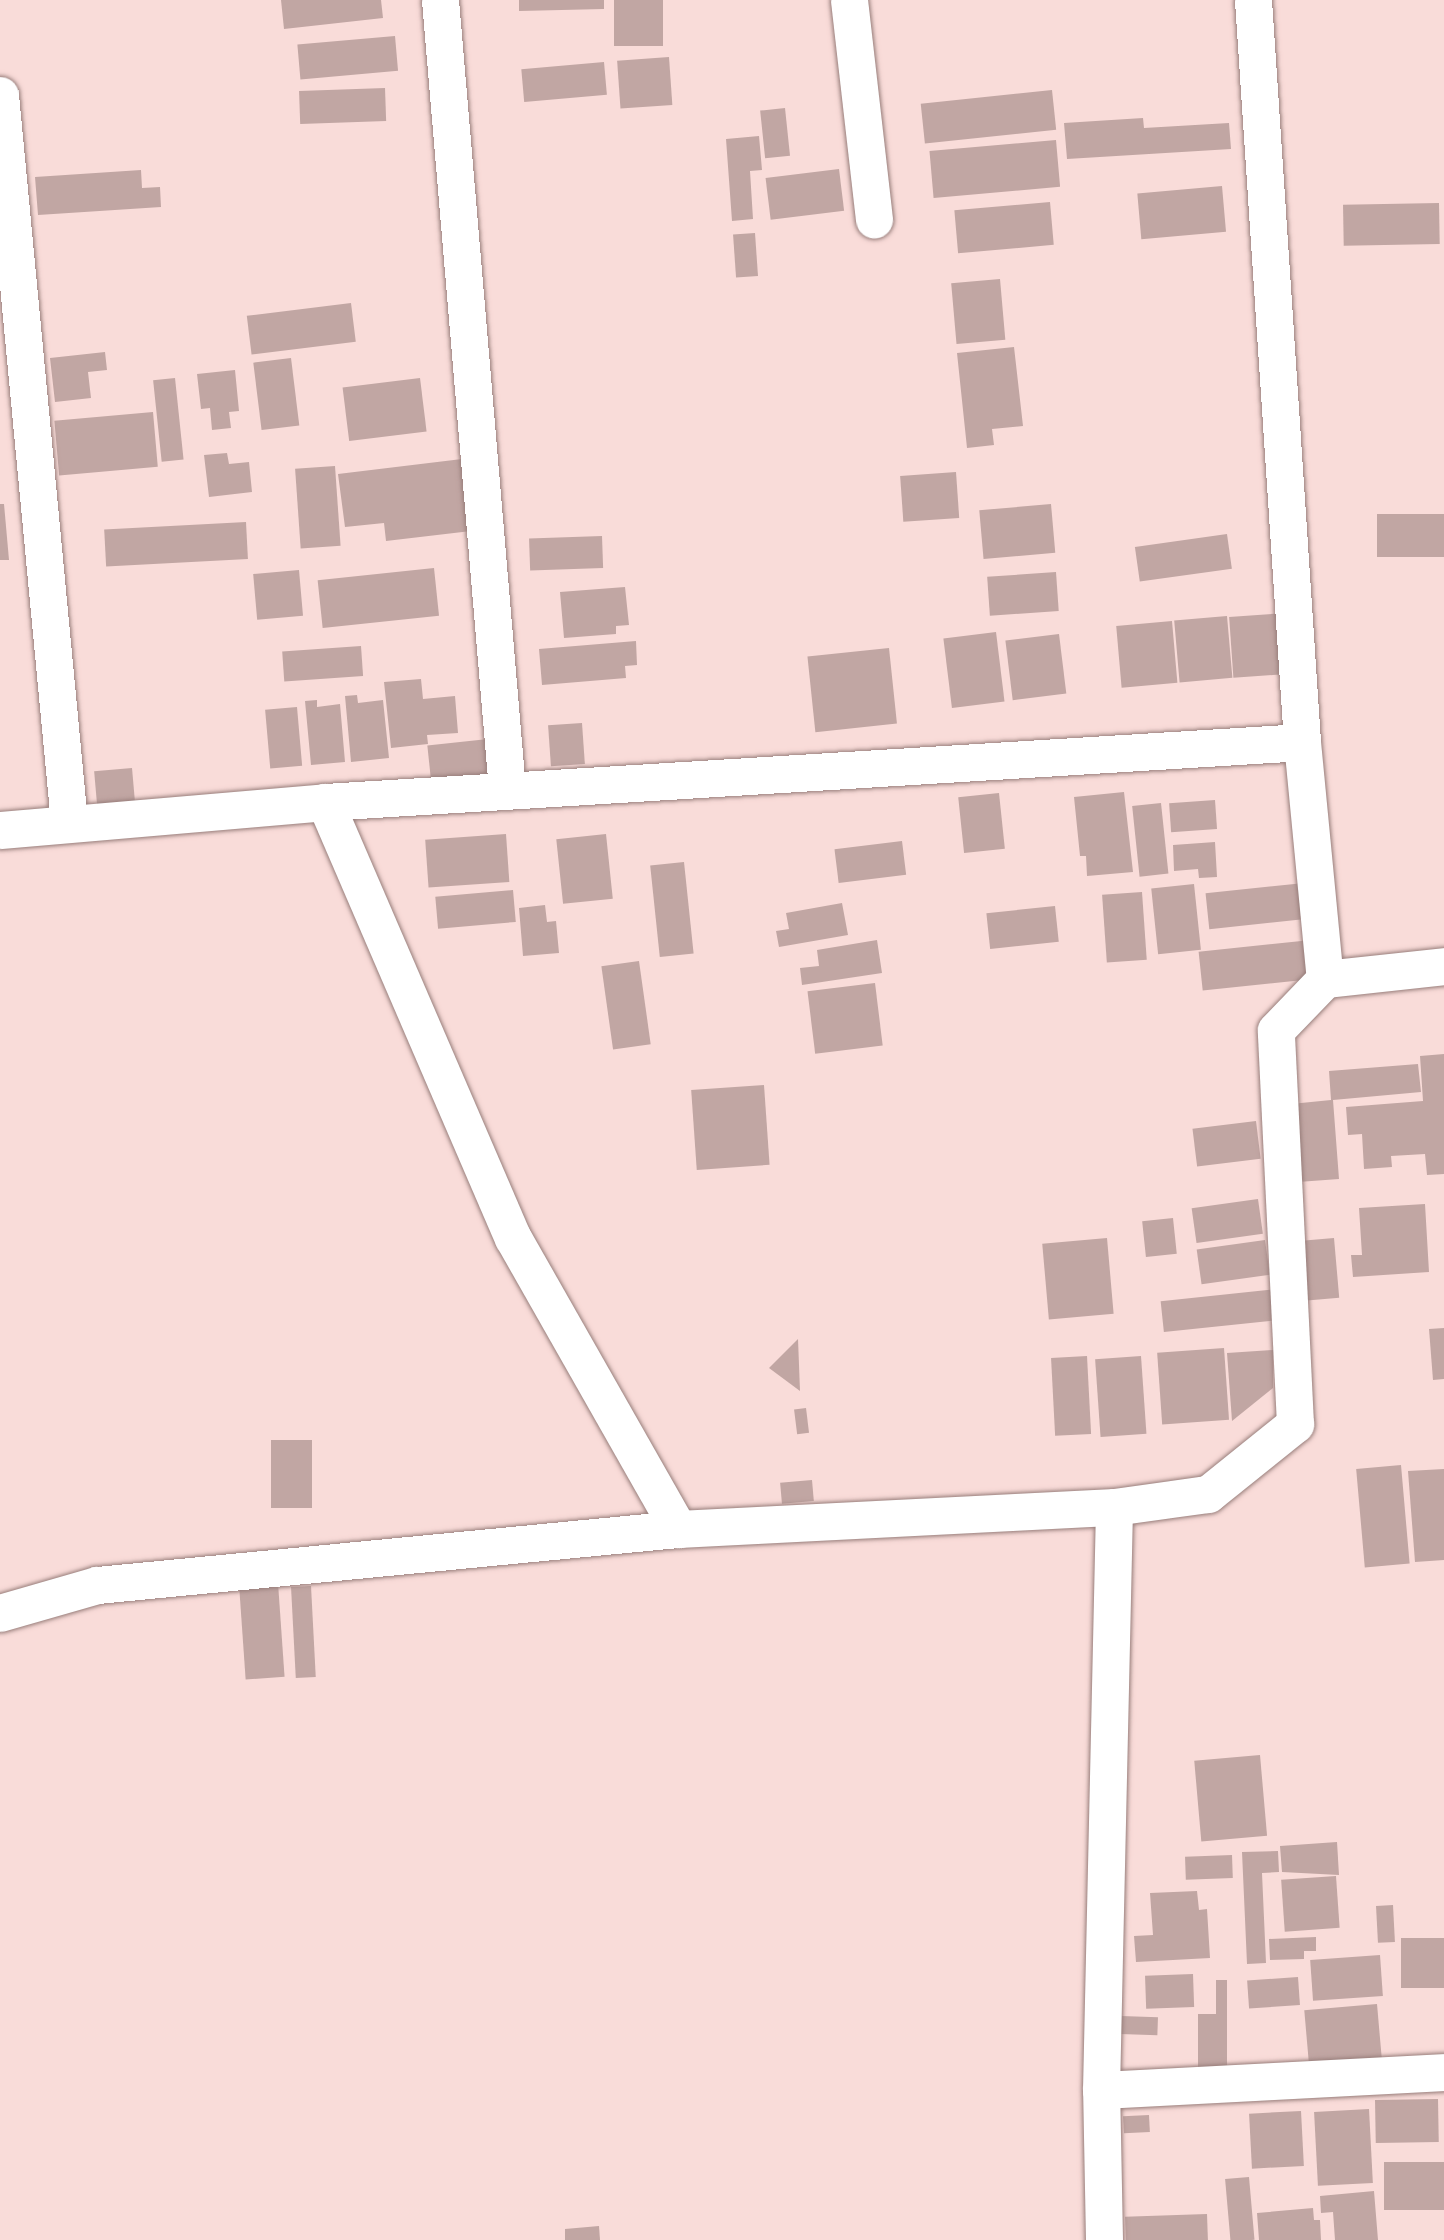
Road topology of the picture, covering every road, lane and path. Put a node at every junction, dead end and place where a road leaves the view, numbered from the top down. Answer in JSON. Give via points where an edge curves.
{"nodes":[{"id":1,"x":440,"y":0,"type":"edge"},
{"id":2,"x":849,"y":0,"type":"edge"},
{"id":3,"x":1253,"y":0,"type":"edge"},
{"id":4,"x":0,"y":95,"type":"edge"},
{"id":5,"x":874,"y":220,"type":"dead end"},
{"id":6,"x":1302,"y":741,"type":"junction"},
{"id":7,"x":507,"y":790,"type":"junction"},
{"id":8,"x":325,"y":802,"type":"junction"},
{"id":9,"x":69,"y":822,"type":"junction"},
{"id":10,"x":0,"y":830,"type":"edge"},
{"id":11,"x":1444,"y":966,"type":"edge"},
{"id":12,"x":1325,"y":979,"type":"junction"},
{"id":13,"x":1114,"y":1507,"type":"junction"},
{"id":14,"x":678,"y":1529,"type":"junction"},
{"id":15,"x":0,"y":1613,"type":"edge"},
{"id":16,"x":1444,"y":2072,"type":"edge"},
{"id":17,"x":1101,"y":2090,"type":"junction"},
{"id":18,"x":1104,"y":2240,"type":"edge"}],
"edges":[{"from":1,"to":7,"type":"street"},
{"from":2,"to":5,"type":"street"},
{"from":3,"to":6,"type":"street"},
{"from":4,"to":9,"type":"street"},
{"from":6,"to":7,"type":"street"},
{"from":6,"to":12,"type":"street"},
{"from":7,"to":8,"type":"street"},
{"from":8,"to":9,"type":"street"},
{"from":8,"to":14,"type":"street","via":[[513,1238]]},
{"from":9,"to":10,"type":"street"},
{"from":11,"to":12,"type":"street"},
{"from":12,"to":13,"type":"street","via":[[1276,1030],[1295,1424],[1208,1494]]},
{"from":13,"to":14,"type":"street"},
{"from":13,"to":17,"type":"street"},
{"from":14,"to":15,"type":"street","via":[[97,1585]]},
{"from":16,"to":17,"type":"street"},
{"from":17,"to":18,"type":"street"}]}
